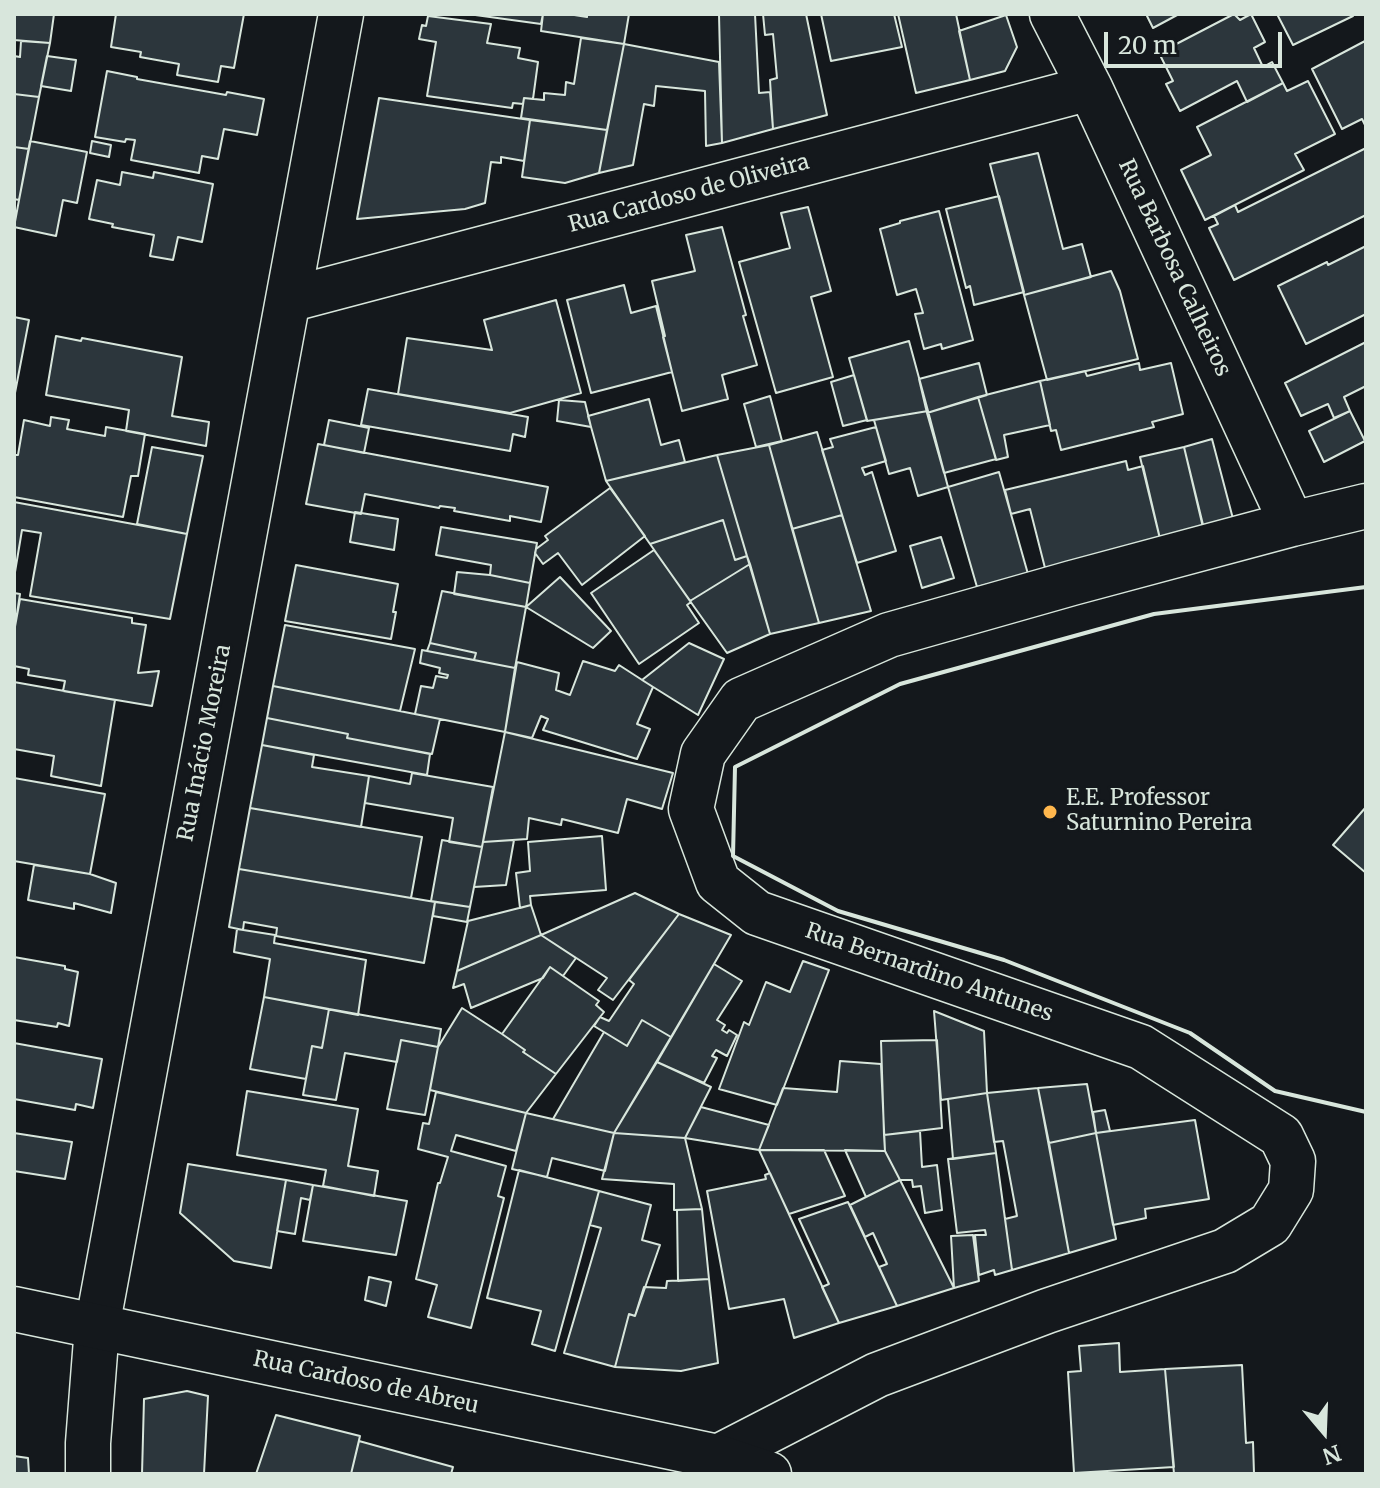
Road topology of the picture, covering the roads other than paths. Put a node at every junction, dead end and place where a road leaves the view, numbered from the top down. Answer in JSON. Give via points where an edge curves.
{"nodes":[{"id":1,"x":341,"y":14,"type":"edge"},
{"id":2,"x":1052,"y":14,"type":"edge"},
{"id":3,"x":1090,"y":88,"type":"junction"},
{"id":4,"x":288,"y":300,"type":"junction"},
{"id":5,"x":1366,"y":506,"type":"edge"},
{"id":6,"x":1292,"y":524,"type":"junction"},
{"id":7,"x":14,"y":1309,"type":"edge"},
{"id":8,"x":97,"y":1327,"type":"junction"},
{"id":9,"x":716,"y":1466,"type":"edge"},
{"id":10,"x":88,"y":1474,"type":"edge"},
{"id":11,"x":769,"y":1474,"type":"edge"}],
"edges":[{"from":1,"to":4,"type":"street","name":"Rua Inácio Moreira"},
{"from":2,"to":3,"type":"street","name":"Rua Barbosa Calheiros"},
{"from":3,"to":4,"type":"street","name":"Rua Cardoso de Oliveira"},
{"from":3,"to":6,"type":"street","name":"Rua Barbosa Calheiros"},
{"from":4,"to":8,"type":"street","name":"Rua Inácio Moreira"},
{"from":5,"to":6,"type":"street","name":"Rua Bernardino Antunes"},
{"from":6,"to":9,"type":"street","name":"Rua Bernardino Antunes","via":[[889,635],[741,700],[703,754],[691,809],[718,882],[757,913],[1141,1047],[1281,1136],[1293,1161],[1291,1190],[1270,1224],[1225,1251],[877,1375]]},
{"from":7,"to":8,"type":"street","name":"Rua Cardoso de Abreu"},
{"from":8,"to":9,"type":"street","name":"Rua Cardoso de Abreu"},
{"from":8,"to":10,"type":"street","name":"Rua Inácio Moreira"},
{"from":9,"to":11,"type":"street","name":"Rua Cardoso de Abreu"}]}
